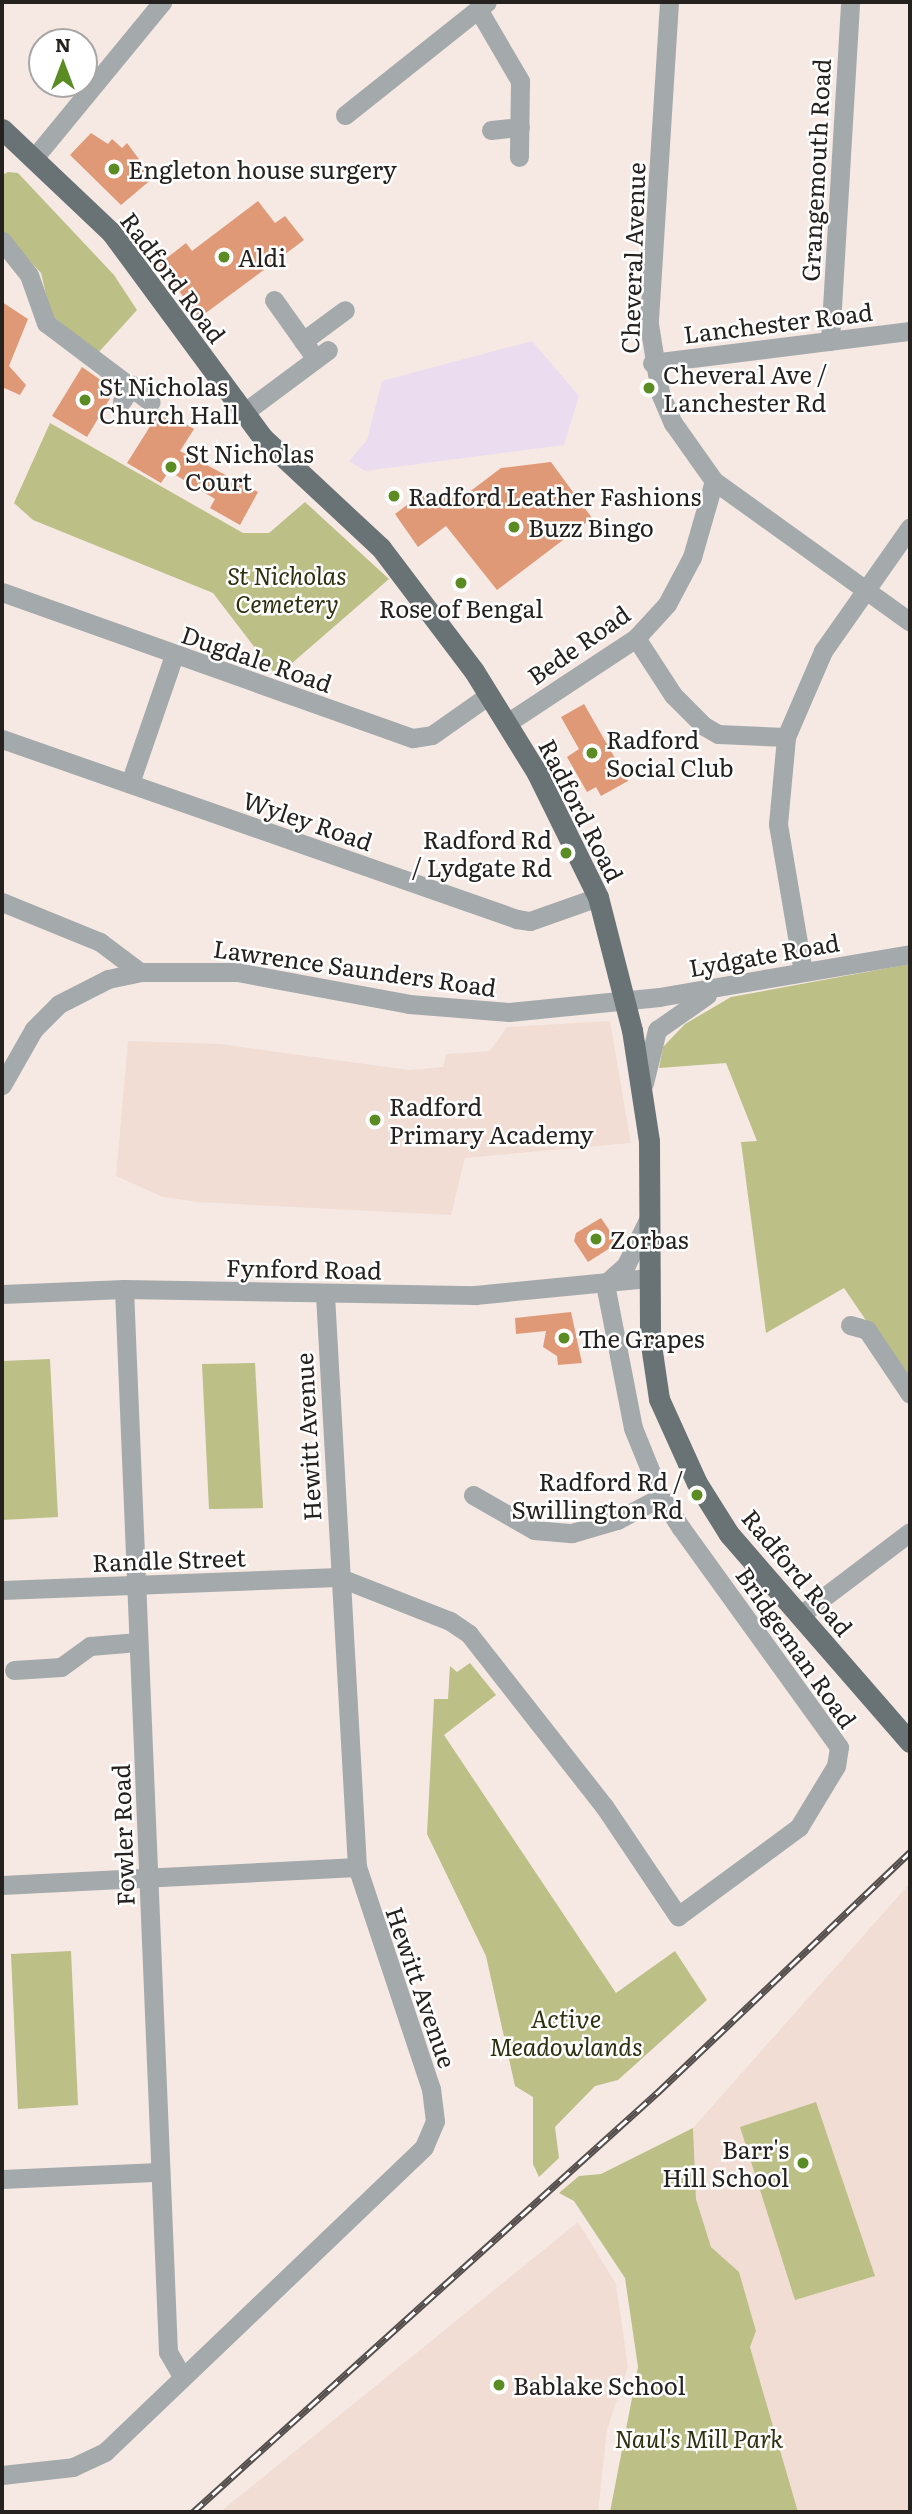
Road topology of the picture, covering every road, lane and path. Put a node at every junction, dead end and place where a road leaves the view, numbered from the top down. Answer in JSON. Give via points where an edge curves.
{"nodes":[{"id":1,"x":162,"y":2,"type":"edge"},
{"id":2,"x":669,"y":2,"type":"edge"},
{"id":3,"x":850,"y":2,"type":"edge"},
{"id":4,"x":483,"y":5,"type":"edge"},
{"id":5,"x":345,"y":115,"type":"dead end"},
{"id":6,"x":520,"y":127,"type":"junction"},
{"id":7,"x":2,"y":129,"type":"edge"},
{"id":8,"x":491,"y":130,"type":"dead end"},
{"id":9,"x":18,"y":153,"type":"edge"},
{"id":10,"x":519,"y":157,"type":"dead end"},
{"id":11,"x":2,"y":241,"type":"edge"},
{"id":12,"x":274,"y":300,"type":"dead end"},
{"id":13,"x":345,"y":310,"type":"dead end"},
{"id":14,"x":910,"y":331,"type":"edge"},
{"id":15,"x":303,"y":341,"type":"junction"},
{"id":16,"x":830,"y":341,"type":"junction"},
{"id":17,"x":652,"y":363,"type":"junction"},
{"id":18,"x":151,"y":402,"type":"dead end"},
{"id":19,"x":242,"y":414,"type":"junction"},
{"id":20,"x":714,"y":481,"type":"junction"},
{"id":21,"x":910,"y":527,"type":"edge"},
{"id":22,"x":866,"y":590,"type":"junction"},
{"id":23,"x":2,"y":592,"type":"edge"},
{"id":24,"x":910,"y":622,"type":"edge"},
{"id":25,"x":636,"y":638,"type":"junction"},
{"id":26,"x":174,"y":655,"type":"junction"},
{"id":27,"x":489,"y":695,"type":"junction"},
{"id":28,"x":507,"y":723,"type":"junction"},
{"id":29,"x":786,"y":737,"type":"junction"},
{"id":30,"x":2,"y":739,"type":"edge"},
{"id":31,"x":130,"y":783,"type":"junction"},
{"id":32,"x":598,"y":897,"type":"junction"},
{"id":33,"x":2,"y":902,"type":"edge"},
{"id":34,"x":910,"y":954,"type":"edge"},
{"id":35,"x":140,"y":972,"type":"junction"},
{"id":36,"x":803,"y":972,"type":"junction"},
{"id":37,"x":727,"y":985,"type":"junction"},
{"id":38,"x":626,"y":1002,"type":"junction"},
{"id":39,"x":4,"y":1073,"type":"edge"},
{"id":40,"x":645,"y":1097,"type":"junction"},
{"id":41,"x":650,"y":1217,"type":"junction"},
{"id":42,"x":648,"y":1278,"type":"junction"},
{"id":43,"x":605,"y":1284,"type":"junction"},
{"id":44,"x":124,"y":1289,"type":"junction"},
{"id":45,"x":2,"y":1294,"type":"edge"},
{"id":46,"x":325,"y":1294,"type":"junction"},
{"id":47,"x":850,"y":1325,"type":"dead end"},
{"id":48,"x":910,"y":1394,"type":"edge"},
{"id":49,"x":473,"y":1495,"type":"dead end"},
{"id":50,"x":661,"y":1497,"type":"junction"},
{"id":51,"x":910,"y":1532,"type":"edge"},
{"id":52,"x":338,"y":1577,"type":"junction"},
{"id":53,"x":136,"y":1585,"type":"junction"},
{"id":54,"x":2,"y":1590,"type":"edge"},
{"id":55,"x":799,"y":1616,"type":"junction"},
{"id":56,"x":138,"y":1642,"type":"junction"},
{"id":57,"x":13,"y":1670,"type":"dead end"},
{"id":58,"x":910,"y":1742,"type":"edge"},
{"id":59,"x":357,"y":1867,"type":"junction"},
{"id":60,"x":148,"y":1877,"type":"junction"},
{"id":61,"x":2,"y":1885,"type":"edge"},
{"id":62,"x":159,"y":2172,"type":"junction"},
{"id":63,"x":2,"y":2179,"type":"edge"},
{"id":64,"x":182,"y":2376,"type":"junction"},
{"id":65,"x":2,"y":2475,"type":"edge"}],
"edges":[{"from":1,"to":9,"type":"street"},
{"from":2,"to":17,"type":"street","name":"Cheveral Avenue","via":[[649,324]]},
{"from":3,"to":16,"type":"street","name":"Grangemouth Road"},
{"from":4,"to":5,"type":"street"},
{"from":4,"to":6,"type":"street","via":[[520,81]]},
{"from":6,"to":8,"type":"street"},
{"from":6,"to":10,"type":"street"},
{"from":7,"to":9,"type":"main road","name":"Radford Road"},
{"from":9,"to":19,"type":"main road","name":"Radford Road","via":[[111,232]]},
{"from":11,"to":18,"type":"street","via":[[29,275],[46,323],[127,393]]},
{"from":12,"to":15,"type":"street"},
{"from":13,"to":15,"type":"street"},
{"from":14,"to":16,"type":"street","name":"Lanchester Road"},
{"from":15,"to":19,"type":"street","via":[[322,355]]},
{"from":16,"to":17,"type":"street","name":"Lanchester Road"},
{"from":17,"to":20,"type":"street","name":"Cheveral Avenue","via":[[673,423]]},
{"from":19,"to":27,"type":"main road","name":"Radford Road","via":[[381,548]]},
{"from":20,"to":22,"type":"street","name":"Cheveral Avenue"},
{"from":20,"to":25,"type":"street","name":"Bede Road","via":[[692,557],[667,604]]},
{"from":21,"to":22,"type":"street"},
{"from":22,"to":24,"type":"street","name":"Cheveral Avenue"},
{"from":22,"to":29,"type":"street","via":[[818,660]]},
{"from":23,"to":26,"type":"street","name":"Dugdale Road"},
{"from":25,"to":28,"type":"street","name":"Bede Road"},
{"from":25,"to":29,"type":"street","via":[[673,695],[704,726],[718,734]]},
{"from":26,"to":27,"type":"street","name":"Dugdale Road","via":[[413,738],[432,735]]},
{"from":26,"to":31,"type":"street"},
{"from":27,"to":28,"type":"main road","name":"Radford Road"},
{"from":28,"to":32,"type":"main road","name":"Radford Road","via":[[565,823]]},
{"from":29,"to":36,"type":"street","via":[[778,824]]},
{"from":30,"to":31,"type":"street","name":"Wyley Road"},
{"from":31,"to":32,"type":"street","name":"Wyley Road","via":[[517,919],[530,921]]},
{"from":32,"to":38,"type":"main road","name":"Radford Road"},
{"from":33,"to":35,"type":"street","via":[[100,942]]},
{"from":34,"to":36,"type":"street","name":"Lydgate Road"},
{"from":35,"to":38,"type":"street","name":"Lawrence Saunders Road","via":[[237,972],[477,1011]]},
{"from":35,"to":39,"type":"street","name":"Lawrence Saunders Road","via":[[108,979],[59,1004],[34,1029]]},
{"from":36,"to":37,"type":"street","name":"Lydgate Road"},
{"from":37,"to":38,"type":"street","name":"Lydgate Road"},
{"from":37,"to":40,"type":"street","via":[[694,1000],[657,1030],[645,1064]]},
{"from":38,"to":40,"type":"main road","name":"Radford Road"},
{"from":40,"to":41,"type":"main road","name":"Radford Road"},
{"from":41,"to":42,"type":"main road","name":"Radford Road"},
{"from":41,"to":43,"type":"street","via":[[626,1265]]},
{"from":42,"to":43,"type":"street","name":"Fynford Road"},
{"from":42,"to":55,"type":"main road","name":"Radford Road","via":[[653,1374],[677,1443],[729,1534]]},
{"from":43,"to":46,"type":"street","name":"Fynford Road","via":[[475,1295]]},
{"from":43,"to":50,"type":"street","name":"Bridgeman Road","via":[[623,1392]]},
{"from":44,"to":45,"type":"street","name":"Fynford Road"},
{"from":44,"to":46,"type":"street","name":"Fynford Road"},
{"from":44,"to":53,"type":"street","name":"Fowler Road"},
{"from":46,"to":52,"type":"street","name":"Hewitt Avenue"},
{"from":47,"to":48,"type":"street","via":[[867,1330]]},
{"from":49,"to":50,"type":"street","via":[[534,1530],[572,1534],[617,1520]]},
{"from":50,"to":52,"type":"street","name":"Bridgeman Road","via":[[839,1747],[836,1766],[799,1827],[678,1916],[604,1806],[469,1634],[441,1616]]},
{"from":51,"to":55,"type":"street"},
{"from":52,"to":53,"type":"street","name":"Randle Street"},
{"from":52,"to":59,"type":"street","name":"Hewitt Avenue"},
{"from":53,"to":54,"type":"street","name":"Randle Street"},
{"from":53,"to":56,"type":"street","name":"Fowler Road"},
{"from":55,"to":58,"type":"main road","name":"Radford Road"},
{"from":56,"to":57,"type":"street","via":[[90,1646],[61,1667]]},
{"from":56,"to":60,"type":"street","name":"Fowler Road"},
{"from":59,"to":60,"type":"street"},
{"from":59,"to":64,"type":"street","name":"Hewitt Avenue","via":[[435,2104],[431,2134]]},
{"from":60,"to":61,"type":"street"},
{"from":60,"to":62,"type":"street","name":"Fowler Road"},
{"from":62,"to":63,"type":"street"},
{"from":62,"to":64,"type":"street","name":"Fowler Road","via":[[168,2352]]},
{"from":64,"to":65,"type":"street","name":"Hewitt Avenue","via":[[91,2462]]}]}
